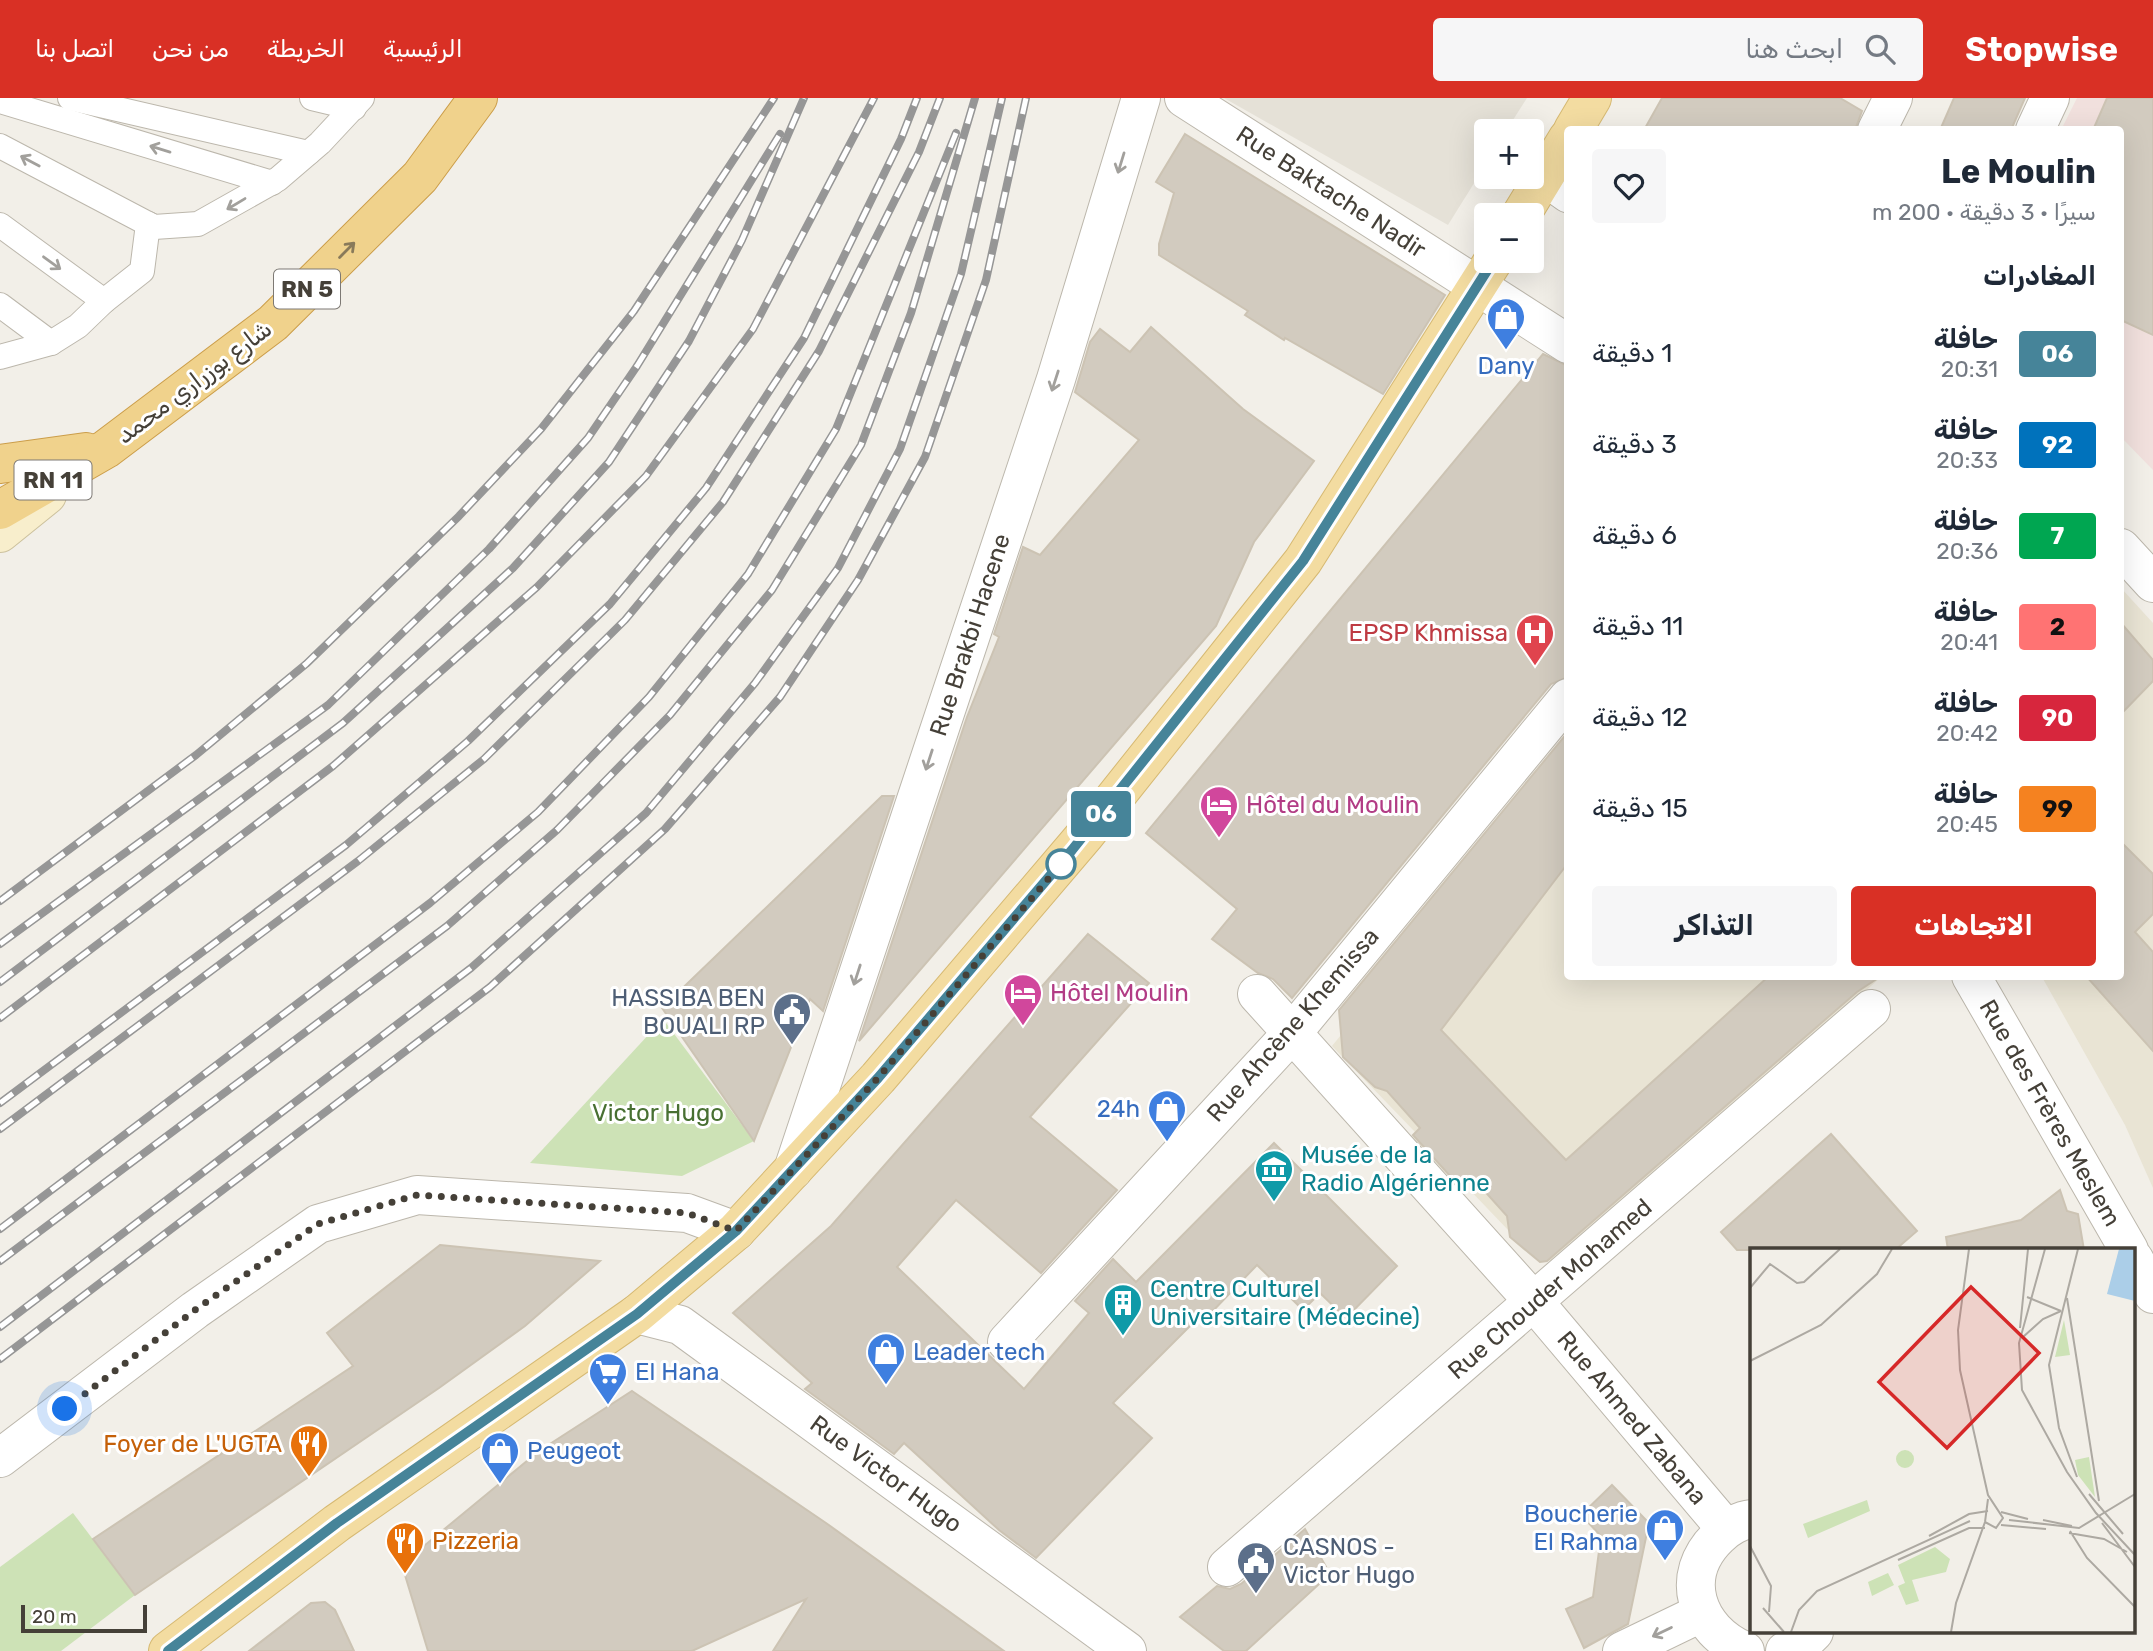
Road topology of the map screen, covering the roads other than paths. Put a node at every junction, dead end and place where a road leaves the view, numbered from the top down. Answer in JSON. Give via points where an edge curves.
{"nodes":[{"id":1,"x":71,"y":98,"type":"edge"},
{"id":2,"x":312,"y":98,"type":"edge"},
{"id":3,"x":478,"y":98,"type":"edge"},
{"id":4,"x":1141,"y":98,"type":"edge"},
{"id":5,"x":1184,"y":98,"type":"edge"},
{"id":6,"x":1592,"y":98,"type":"edge"},
{"id":7,"x":2050,"y":98,"type":"edge"},
{"id":8,"x":0,"y":101,"type":"edge"},
{"id":9,"x":358,"y":103,"type":"edge"},
{"id":10,"x":1575,"y":126,"type":"edge"},
{"id":11,"x":2037,"y":126,"type":"edge"},
{"id":12,"x":0,"y":146,"type":"edge"},
{"id":13,"x":308,"y":153,"type":"junction"},
{"id":14,"x":1564,"y":154,"type":"edge"},
{"id":15,"x":272,"y":183,"type":"junction"},
{"id":16,"x":1556,"y":187,"type":"edge"},
{"id":17,"x":1536,"y":203,"type":"edge"},
{"id":18,"x":0,"y":225,"type":"edge"},
{"id":19,"x":148,"y":225,"type":"junction"},
{"id":20,"x":1474,"y":267,"type":"edge"},
{"id":21,"x":1485,"y":273,"type":"edge"},
{"id":22,"x":104,"y":301,"type":"junction"},
{"id":23,"x":0,"y":305,"type":"edge"},
{"id":24,"x":1564,"y":341,"type":"edge"},
{"id":25,"x":51,"y":343,"type":"junction"},
{"id":26,"x":0,"y":357,"type":"edge"},
{"id":27,"x":106,"y":449,"type":"junction"},
{"id":28,"x":0,"y":464,"type":"edge"},
{"id":29,"x":0,"y":510,"type":"edge"},
{"id":30,"x":0,"y":533,"type":"edge"},
{"id":31,"x":2124,"y":551,"type":"edge"},
{"id":32,"x":2153,"y":583,"type":"edge"},
{"id":33,"x":1564,"y":703,"type":"edge"},
{"id":34,"x":1973,"y":980,"type":"edge"},
{"id":35,"x":1256,"y":994,"type":"dead end"},
{"id":36,"x":1871,"y":1009,"type":"dead end"},
{"id":37,"x":1293,"y":1032,"type":"junction"},
{"id":38,"x":793,"y":1170,"type":"junction"},
{"id":39,"x":736,"y":1231,"type":"junction"},
{"id":40,"x":2124,"y":1248,"type":"edge"},
{"id":41,"x":1535,"y":1303,"type":"junction"},
{"id":42,"x":637,"y":1314,"type":"junction"},
{"id":43,"x":1007,"y":1342,"type":"dead end"},
{"id":44,"x":0,"y":1458,"type":"edge"},
{"id":45,"x":1739,"y":1524,"type":"edge"},
{"id":46,"x":1227,"y":1567,"type":"dead end"},
{"id":47,"x":1701,"y":1613,"type":"junction"},
{"id":48,"x":1811,"y":1634,"type":"edge"},
{"id":49,"x":168,"y":1651,"type":"edge"},
{"id":50,"x":1127,"y":1651,"type":"edge"},
{"id":51,"x":1622,"y":1651,"type":"edge"},
{"id":52,"x":1745,"y":1651,"type":"edge"},
{"id":53,"x":1787,"y":1651,"type":"edge"}],
"edges":[{"from":1,"to":13,"type":"lane"},
{"from":2,"to":9,"type":"lane"},
{"from":27,"to":3,"type":"highway","name":"شارع بوزراري محمد","number":"RN 5","one_way":true,"via":[[273,323],[421,177]]},
{"from":4,"to":38,"type":"street","name":"Rue Brakbi Hacene","one_way":true,"via":[[1056,379]]},
{"from":5,"to":20,"type":"street","name":"Rue Baktache Nadir"},
{"from":6,"to":10,"type":"main road"},
{"from":7,"to":11,"type":"street"},
{"from":15,"to":8,"type":"lane","one_way":true},
{"from":9,"to":13,"type":"lane"},
{"from":19,"to":12,"type":"lane","one_way":true},
{"from":13,"to":15,"type":"lane"},
{"from":14,"to":16,"type":"main road"},
{"from":15,"to":19,"type":"lane","one_way":true,"via":[[198,224]]},
{"from":16,"to":17,"type":"main road"},
{"from":18,"to":22,"type":"lane","one_way":true},
{"from":19,"to":22,"type":"lane","via":[[142,271]]},
{"from":21,"to":24,"type":"street","name":"Rue Baktache Nadir"},
{"from":21,"to":38,"type":"main road","via":[[1303,561],[1085,835],[878,1078]]},
{"from":22,"to":25,"type":"lane"},
{"from":23,"to":25,"type":"lane"},
{"from":25,"to":26,"type":"lane"},
{"from":27,"to":28,"type":"highway","number":"RN 5"},
{"from":27,"to":29,"type":"highway","number":"RN 11"},
{"from":27,"to":30,"type":"main road"},
{"from":31,"to":32,"type":"street"},
{"from":33,"to":37,"type":"street","name":"Rue Ahcène Khemissa"},
{"from":34,"to":40,"type":"street","name":"Rue des Frères Meslem"},
{"from":35,"to":37,"type":"street","name":"Rue Ahmed Zabana"},
{"from":36,"to":41,"type":"street","name":"Rue Chouder Mohamed"},
{"from":37,"to":41,"type":"street","name":"Rue Ahmed Zabana"},
{"from":37,"to":43,"type":"street","name":"Rue Ahcène Khemissa"},
{"from":38,"to":39,"type":"main road"},
{"from":39,"to":42,"type":"main road"},
{"from":39,"to":44,"type":"street","via":[[687,1213],[417,1195],[318,1224],[195,1310]]},
{"from":41,"to":45,"type":"street","name":"Rue Ahmed Zabana"},
{"from":41,"to":46,"type":"street","name":"Rue Chouder Mohamed"},
{"from":42,"to":49,"type":"main road","via":[[337,1523]]},
{"from":42,"to":50,"type":"street","name":"Rue Victor Hugo","via":[[680,1325]]},
{"from":45,"to":47,"type":"street","via":[[1709,1546],[1698,1567]]},
{"from":47,"to":51,"type":"street","one_way":true},
{"from":47,"to":52,"type":"street","via":[[1728,1644]]},
{"from":48,"to":53,"type":"street"}]}
